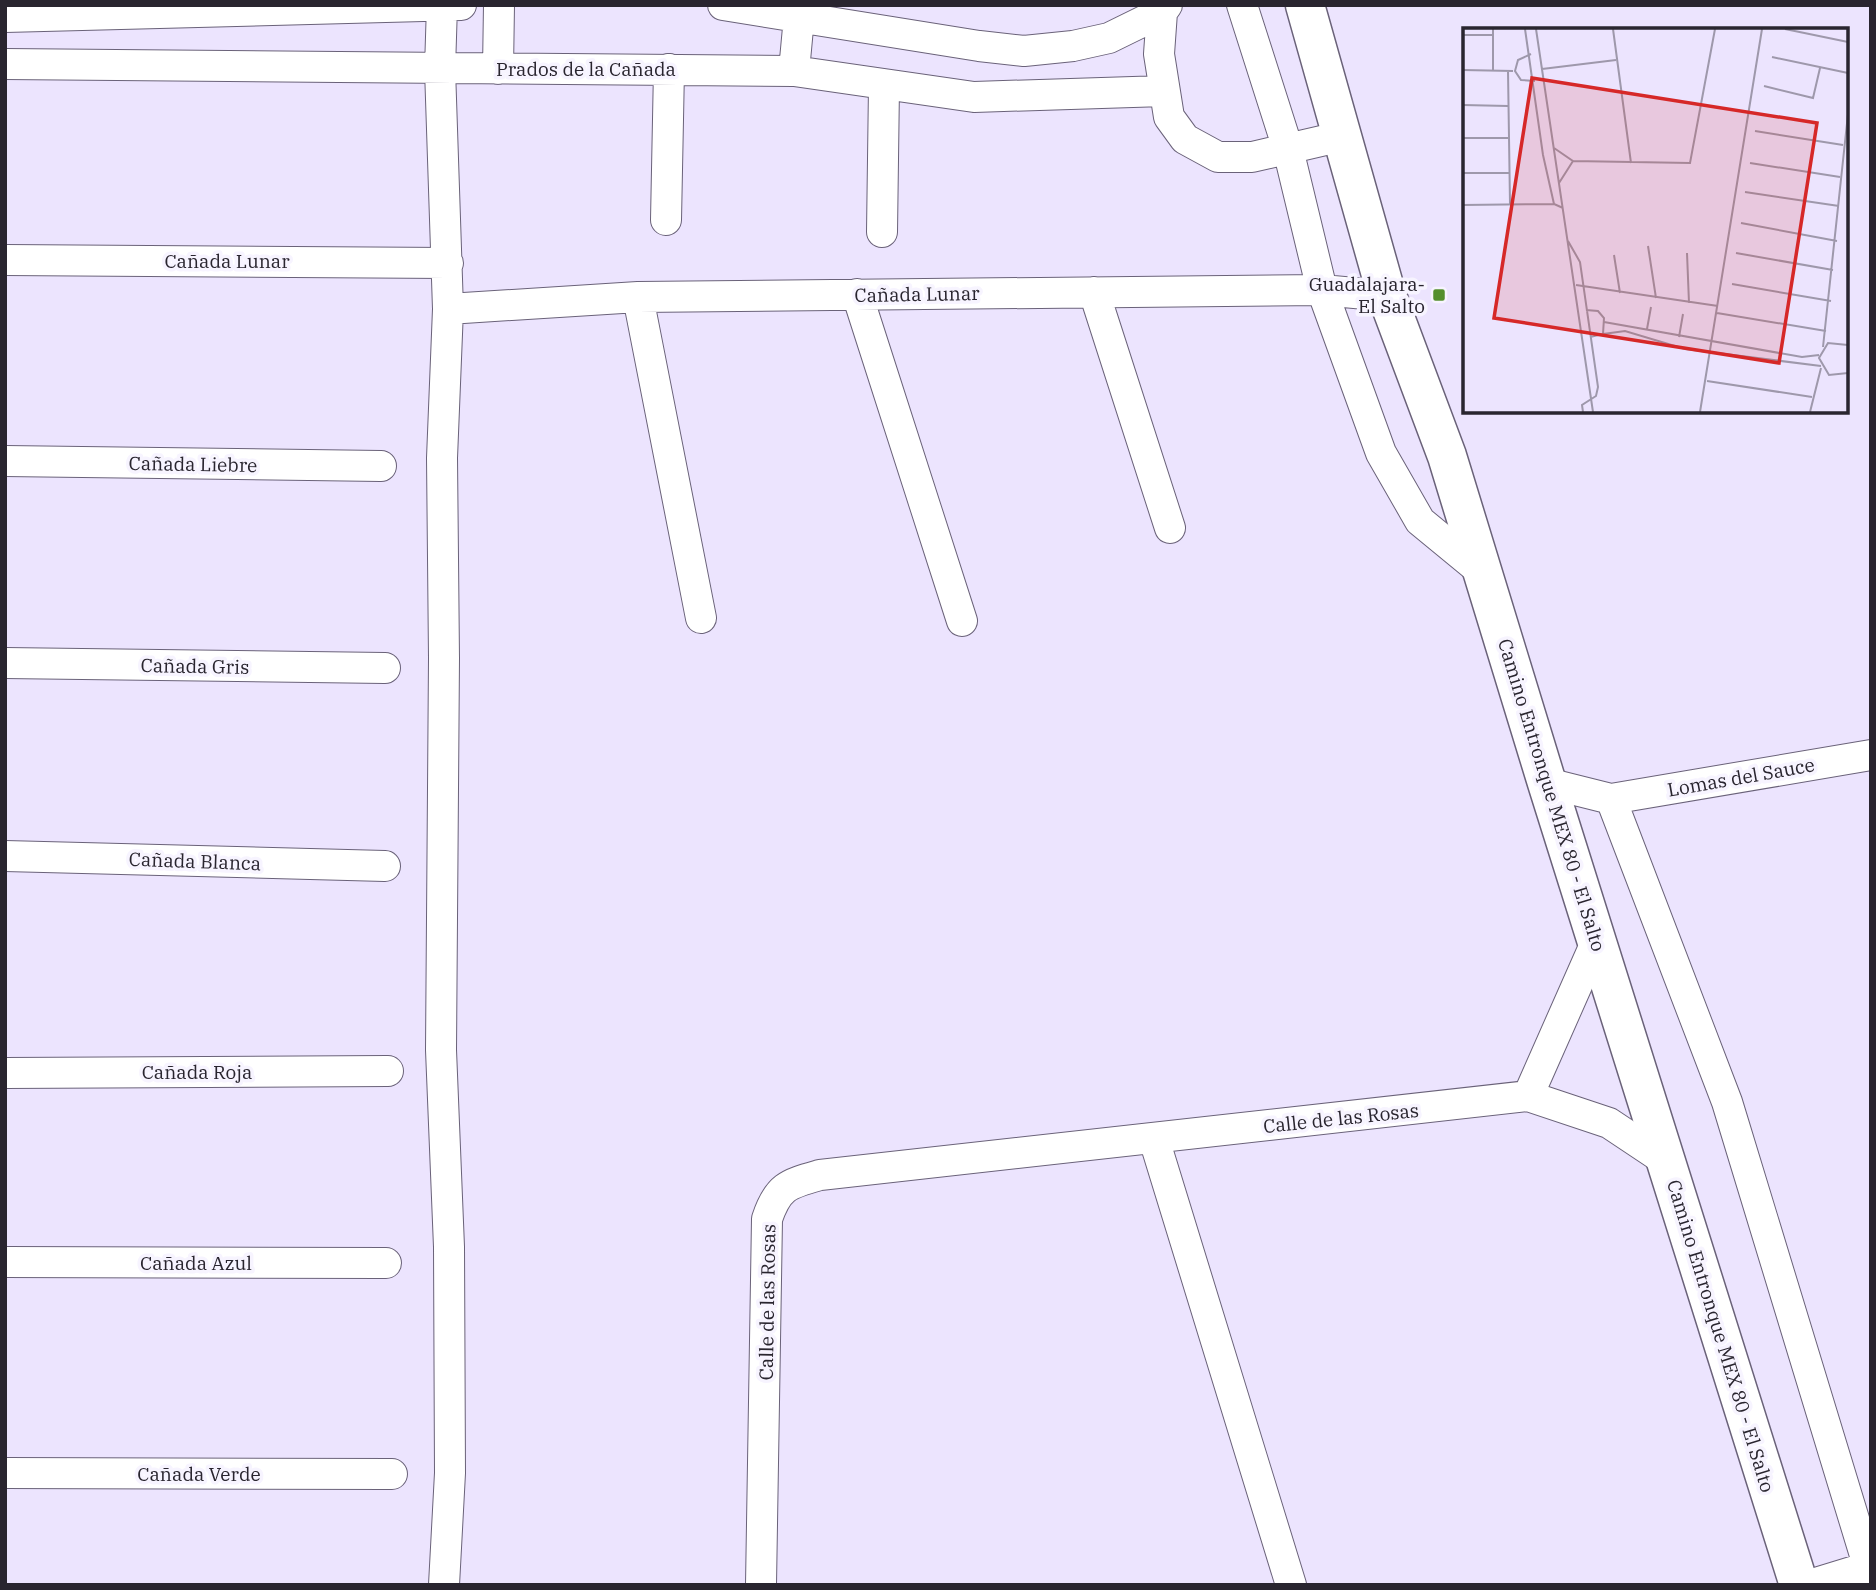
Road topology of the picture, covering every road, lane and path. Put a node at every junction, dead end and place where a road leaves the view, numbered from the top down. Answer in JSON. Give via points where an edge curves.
{"nodes":[{"id":1,"x":499,"y":5,"type":"edge"},
{"id":2,"x":723,"y":5,"type":"edge"},
{"id":3,"x":1242,"y":5,"type":"edge"},
{"id":4,"x":1305,"y":5,"type":"edge"},
{"id":5,"x":449,"y":6,"type":"edge"},
{"id":6,"x":1164,"y":9,"type":"edge"},
{"id":7,"x":5,"y":17,"type":"edge"},
{"id":8,"x":799,"y":17,"type":"junction"},
{"id":9,"x":5,"y":64,"type":"edge"},
{"id":10,"x":440,"y":69,"type":"junction"},
{"id":11,"x":498,"y":69,"type":"junction"},
{"id":12,"x":669,"y":69,"type":"junction"},
{"id":13,"x":794,"y":71,"type":"junction"},
{"id":14,"x":884,"y":86,"type":"junction"},
{"id":15,"x":1164,"y":91,"type":"junction"},
{"id":16,"x":1343,"y":136,"type":"junction"},
{"id":17,"x":1288,"y":149,"type":"junction"},
{"id":18,"x":666,"y":220,"type":"dead end"},
{"id":19,"x":882,"y":232,"type":"dead end"},
{"id":20,"x":5,"y":260,"type":"edge"},
{"id":21,"x":448,"y":263,"type":"junction"},
{"id":22,"x":1322,"y":290,"type":"junction"},
{"id":23,"x":1094,"y":292,"type":"junction"},
{"id":24,"x":857,"y":294,"type":"junction"},
{"id":25,"x":1387,"y":296,"type":"junction"},
{"id":26,"x":638,"y":297,"type":"junction"},
{"id":27,"x":448,"y":309,"type":"junction"},
{"id":28,"x":5,"y":461,"type":"edge"},
{"id":29,"x":381,"y":466,"type":"dead end"},
{"id":30,"x":1170,"y":528,"type":"dead end"},
{"id":31,"x":1482,"y":572,"type":"junction"},
{"id":32,"x":701,"y":618,"type":"dead end"},
{"id":33,"x":962,"y":621,"type":"dead end"},
{"id":34,"x":5,"y":663,"type":"edge"},
{"id":35,"x":385,"y":668,"type":"dead end"},
{"id":36,"x":1871,"y":755,"type":"edge"},
{"id":37,"x":1546,"y":783,"type":"junction"},
{"id":38,"x":1611,"y":799,"type":"junction"},
{"id":39,"x":5,"y":856,"type":"edge"},
{"id":40,"x":384,"y":866,"type":"dead end"},
{"id":41,"x":1597,"y":940,"type":"junction"},
{"id":42,"x":388,"y":1071,"type":"dead end"},
{"id":43,"x":5,"y":1073,"type":"edge"},
{"id":44,"x":1528,"y":1096,"type":"junction"},
{"id":45,"x":1154,"y":1139,"type":"junction"},
{"id":46,"x":1666,"y":1161,"type":"junction"},
{"id":47,"x":5,"y":1262,"type":"edge"},
{"id":48,"x":386,"y":1263,"type":"dead end"},
{"id":49,"x":5,"y":1473,"type":"edge"},
{"id":50,"x":392,"y":1474,"type":"dead end"},
{"id":51,"x":1870,"y":1569,"type":"edge"},
{"id":52,"x":444,"y":1585,"type":"edge"},
{"id":53,"x":761,"y":1585,"type":"edge"},
{"id":54,"x":1292,"y":1585,"type":"edge"},
{"id":55,"x":1799,"y":1585,"type":"edge"},
{"id":56,"x":1810,"y":1585,"type":"edge"}],
"edges":[{"from":1,"to":11,"type":"street"},
{"from":2,"to":8,"type":"street"},
{"from":3,"to":17,"type":"street"},
{"from":4,"to":16,"type":"main road","name":"Camino Entronque MEX 80 - El Salto"},
{"from":5,"to":7,"type":"street"},
{"from":5,"to":10,"type":"street"},
{"from":6,"to":8,"type":"street","via":[[1109,38],[1024,51]]},
{"from":6,"to":15,"type":"street","via":[[1159,54]]},
{"from":8,"to":13,"type":"street"},
{"from":9,"to":10,"type":"street","name":"Prados de la Cañada"},
{"from":10,"to":11,"type":"street","name":"Prados de la Cañada"},
{"from":10,"to":21,"type":"street"},
{"from":11,"to":12,"type":"street","name":"Prados de la Cañada"},
{"from":12,"to":13,"type":"street","name":"Prados de la Cañada"},
{"from":12,"to":18,"type":"street"},
{"from":13,"to":14,"type":"street","name":"Prados de la Cañada"},
{"from":14,"to":15,"type":"street","name":"Prados de la Cañada","via":[[974,97]]},
{"from":14,"to":19,"type":"street"},
{"from":15,"to":17,"type":"street","via":[[1169,117],[1185,139],[1218,157],[1252,157]]},
{"from":16,"to":17,"type":"street"},
{"from":16,"to":25,"type":"main road","name":"Camino Entronque MEX 80 - El Salto"},
{"from":17,"to":22,"type":"street"},
{"from":20,"to":21,"type":"street","name":"Cañada Lunar"},
{"from":21,"to":27,"type":"street"},
{"from":22,"to":23,"type":"street","name":"Cañada Lunar"},
{"from":22,"to":25,"type":"street","name":"Cañada Lunar"},
{"from":22,"to":31,"type":"street","via":[[1381,453],[1420,521]]},
{"from":23,"to":24,"type":"street","name":"Cañada Lunar"},
{"from":23,"to":30,"type":"street"},
{"from":24,"to":26,"type":"street","name":"Cañada Lunar"},
{"from":24,"to":33,"type":"street"},
{"from":25,"to":31,"type":"main road","name":"Camino Entronque MEX 80 - El Salto","via":[[1447,456]]},
{"from":26,"to":27,"type":"street","name":"Cañada Lunar"},
{"from":26,"to":32,"type":"street"},
{"from":27,"to":52,"type":"street","via":[[442,458],[441,1050],[449,1247],[450,1460]]},
{"from":28,"to":29,"type":"street","name":"Cañada Liebre"},
{"from":31,"to":37,"type":"main road","name":"Camino Entronque MEX 80 - El Salto"},
{"from":34,"to":35,"type":"street","name":"Cañada Gris"},
{"from":36,"to":38,"type":"street","name":"Lomas del Sauce"},
{"from":37,"to":38,"type":"street"},
{"from":37,"to":41,"type":"main road","name":"Camino Entronque MEX 80 - El Salto"},
{"from":38,"to":51,"type":"street","via":[[1727,1101]]},
{"from":39,"to":40,"type":"street","name":"Cañada Blanca"},
{"from":41,"to":44,"type":"street"},
{"from":41,"to":46,"type":"main road","name":"Camino Entronque MEX 80 - El Salto"},
{"from":42,"to":43,"type":"street","name":"Cañada Roja"},
{"from":44,"to":45,"type":"street","name":"Calle de las Rosas"},
{"from":44,"to":46,"type":"street","name":"Calle de las Rosas","via":[[1609,1123]]},
{"from":45,"to":53,"type":"street","name":"Calle de las Rosas","via":[[820,1175],[791,1183],[774,1198],[767,1219]]},
{"from":45,"to":54,"type":"street"},
{"from":46,"to":55,"type":"main road","name":"Camino Entronque MEX 80 - El Salto"},
{"from":47,"to":48,"type":"street","name":"Cañada Azul"},
{"from":49,"to":50,"type":"street","name":"Cañada Verde"},
{"from":51,"to":56,"type":"street"}]}
